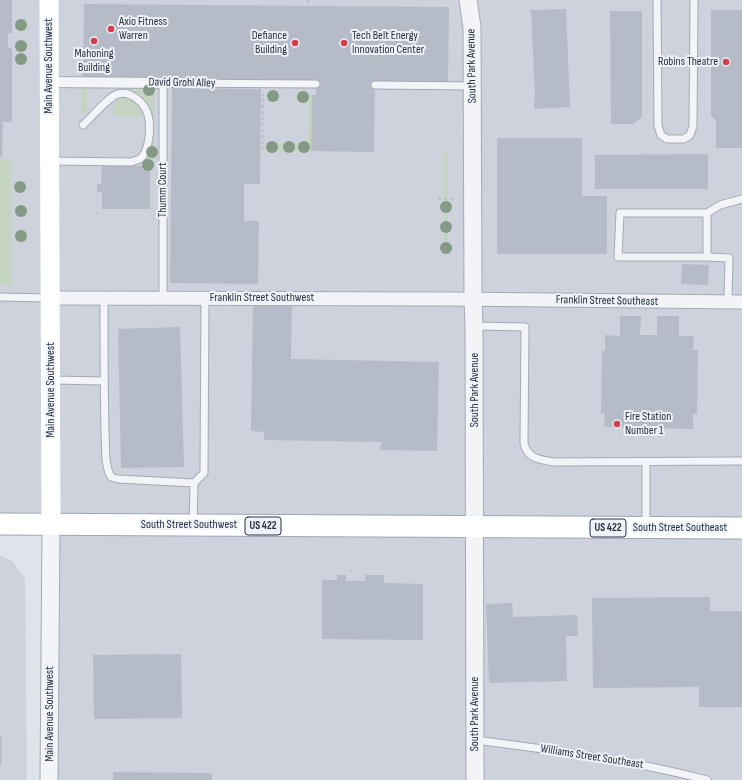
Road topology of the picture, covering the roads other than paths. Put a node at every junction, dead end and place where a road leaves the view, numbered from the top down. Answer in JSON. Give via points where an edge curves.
{"nodes":[{"id":1,"x":49,"y":0,"type":"edge"},
{"id":2,"x":468,"y":0,"type":"edge"},
{"id":3,"x":657,"y":0,"type":"edge"},
{"id":4,"x":694,"y":0,"type":"edge"},
{"id":5,"x":49,"y":82,"type":"junction"},
{"id":6,"x":163,"y":83,"type":"junction"},
{"id":7,"x":316,"y":84,"type":"dead end"},
{"id":8,"x":375,"y":85,"type":"dead end"},
{"id":9,"x":472,"y":86,"type":"junction"},
{"id":10,"x":83,"y":125,"type":"dead end"},
{"id":11,"x":50,"y":161,"type":"junction"},
{"id":12,"x":742,"y":199,"type":"edge"},
{"id":13,"x":707,"y":212,"type":"junction"},
{"id":14,"x":707,"y":257,"type":"junction"},
{"id":15,"x":0,"y":297,"type":"edge"},
{"id":16,"x":51,"y":298,"type":"junction"},
{"id":17,"x":104,"y":298,"type":"junction"},
{"id":18,"x":163,"y":298,"type":"junction"},
{"id":19,"x":205,"y":298,"type":"junction"},
{"id":20,"x":473,"y":299,"type":"junction"},
{"id":21,"x":728,"y":302,"type":"junction"},
{"id":22,"x":742,"y":302,"type":"edge"},
{"id":23,"x":474,"y":326,"type":"junction"},
{"id":24,"x":51,"y":380,"type":"junction"},
{"id":25,"x":104,"y":381,"type":"junction"},
{"id":26,"x":742,"y":461,"type":"edge"},
{"id":27,"x":646,"y":462,"type":"junction"},
{"id":28,"x":194,"y":483,"type":"junction"},
{"id":29,"x":0,"y":524,"type":"edge"},
{"id":30,"x":51,"y":524,"type":"junction"},
{"id":31,"x":193,"y":525,"type":"junction"},
{"id":32,"x":475,"y":527,"type":"junction"},
{"id":33,"x":646,"y":528,"type":"junction"},
{"id":34,"x":742,"y":528,"type":"edge"},
{"id":35,"x":475,"y":740,"type":"junction"},
{"id":36,"x":49,"y":780,"type":"edge"},
{"id":37,"x":475,"y":780,"type":"edge"},
{"id":38,"x":707,"y":780,"type":"edge"}],
"edges":[{"from":1,"to":5,"type":"main road","name":"Main Avenue Southwest"},
{"from":2,"to":9,"type":"street","name":"South Park Avenue","via":[[472,27]]},
{"from":3,"to":4,"type":"lane","via":[[658,126],[661,135],[667,139],[684,139],[690,135],[693,126]]},
{"from":5,"to":6,"type":"street","name":"David Grohl Alley"},
{"from":5,"to":11,"type":"main road","name":"Main Avenue Southwest"},
{"from":6,"to":7,"type":"lane","name":"David Grohl Alley"},
{"from":6,"to":18,"type":"lane","name":"Thumm Court"},
{"from":8,"to":9,"type":"lane"},
{"from":9,"to":20,"type":"street","name":"South Park Avenue"},
{"from":10,"to":11,"type":"lane","via":[[110,98],[118,94],[133,96],[148,113],[149,139],[144,155],[139,160],[131,162]]},
{"from":11,"to":16,"type":"main road","name":"Main Avenue Southwest"},
{"from":12,"to":13,"type":"lane","via":[[720,205]]},
{"from":13,"to":14,"type":"lane"},
{"from":13,"to":14,"type":"lane","via":[[620,213],[618,257]]},
{"from":14,"to":21,"type":"lane","via":[[729,258]]},
{"from":15,"to":16,"type":"lane"},
{"from":16,"to":17,"type":"street","name":"Franklin Street Southwest"},
{"from":16,"to":24,"type":"main road","name":"Main Avenue Southwest"},
{"from":17,"to":18,"type":"street","name":"Franklin Street Southwest"},
{"from":17,"to":25,"type":"lane"},
{"from":18,"to":19,"type":"street","name":"Franklin Street Southwest"},
{"from":19,"to":20,"type":"street","name":"Franklin Street Southwest"},
{"from":19,"to":28,"type":"lane","via":[[204,473]]},
{"from":20,"to":21,"type":"street","name":"Franklin Street Southeast"},
{"from":20,"to":23,"type":"street","name":"South Park Avenue"},
{"from":21,"to":22,"type":"street","name":"Franklin Street Southeast"},
{"from":23,"to":27,"type":"lane","via":[[524,327],[524,443],[529,454],[538,460],[554,462]]},
{"from":23,"to":32,"type":"street","name":"South Park Avenue"},
{"from":24,"to":25,"type":"lane"},
{"from":24,"to":30,"type":"main road","name":"Main Avenue Southwest"},
{"from":25,"to":28,"type":"lane","via":[[106,458],[111,477]]},
{"from":26,"to":27,"type":"lane"},
{"from":27,"to":33,"type":"lane"},
{"from":28,"to":31,"type":"lane"},
{"from":29,"to":30,"type":"main road","name":"South Street Southwest","number":"US 422"},
{"from":30,"to":31,"type":"main road","name":"South Street Southwest","number":"US 422"},
{"from":30,"to":36,"type":"street","name":"Main Avenue Southwest"},
{"from":31,"to":32,"type":"main road","name":"South Street Southwest","number":"US 422"},
{"from":32,"to":33,"type":"main road","name":"South Street Southeast","number":"US 422"},
{"from":32,"to":35,"type":"street","name":"South Park Avenue"},
{"from":33,"to":34,"type":"main road","name":"South Street Southeast","number":"US 422"},
{"from":35,"to":37,"type":"street","name":"South Park Avenue"},
{"from":35,"to":38,"type":"lane","name":"Williams Street Southeast","via":[[585,754]]}]}
